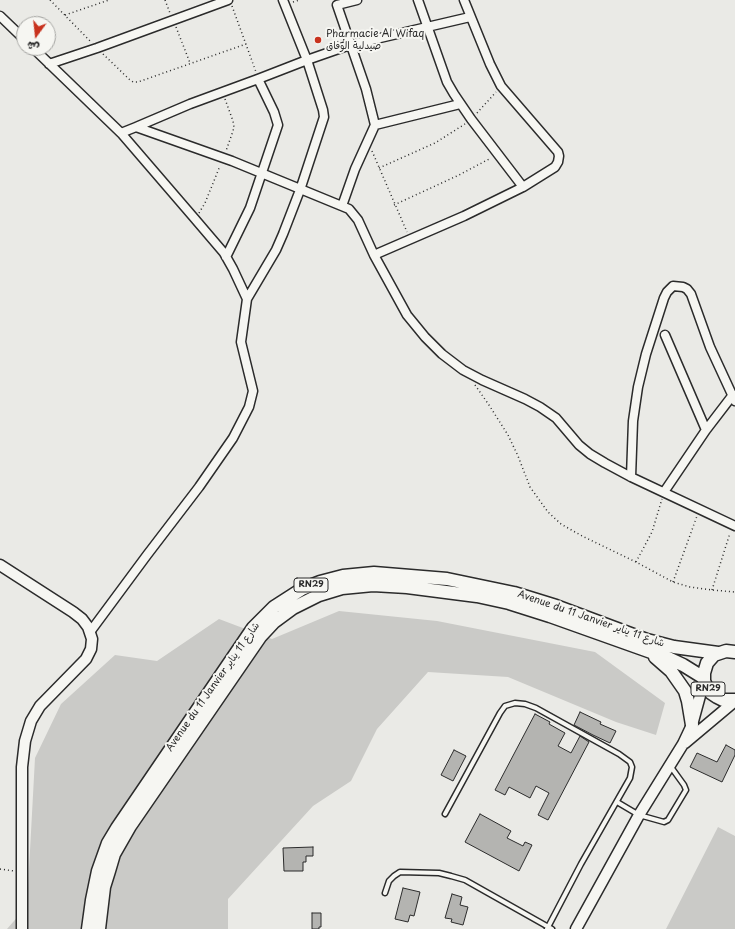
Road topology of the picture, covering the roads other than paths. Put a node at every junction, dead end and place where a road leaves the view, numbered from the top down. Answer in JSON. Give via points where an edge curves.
{"nodes":[{"id":1,"x":229,"y":0,"type":"edge"},
{"id":2,"x":283,"y":0,"type":"edge"},
{"id":3,"x":357,"y":0,"type":"edge"},
{"id":4,"x":418,"y":0,"type":"edge"},
{"id":5,"x":464,"y":0,"type":"edge"},
{"id":6,"x":0,"y":16,"type":"edge"},
{"id":7,"x":470,"y":17,"type":"junction"},
{"id":8,"x":428,"y":27,"type":"junction"},
{"id":9,"x":16,"y":31,"type":"edge"},
{"id":10,"x":350,"y":45,"type":"junction"},
{"id":11,"x":41,"y":56,"type":"edge"},
{"id":12,"x":307,"y":60,"type":"junction"},
{"id":13,"x":49,"y":64,"type":"junction"},
{"id":14,"x":258,"y":79,"type":"junction"},
{"id":15,"x":460,"y":104,"type":"junction"},
{"id":16,"x":375,"y":125,"type":"junction"},
{"id":17,"x":136,"y":127,"type":"junction"},
{"id":18,"x":121,"y":133,"type":"junction"},
{"id":19,"x":261,"y":173,"type":"junction"},
{"id":20,"x":523,"y":187,"type":"junction"},
{"id":21,"x":300,"y":190,"type":"junction"},
{"id":22,"x":342,"y":206,"type":"junction"},
{"id":23,"x":374,"y":255,"type":"junction"},
{"id":24,"x":226,"y":257,"type":"junction"},
{"id":25,"x":247,"y":300,"type":"junction"},
{"id":26,"x":665,"y":335,"type":"dead end"},
{"id":27,"x":734,"y":397,"type":"edge"},
{"id":28,"x":706,"y":430,"type":"junction"},
{"id":29,"x":631,"y":477,"type":"junction"},
{"id":30,"x":664,"y":492,"type":"junction"},
{"id":31,"x":734,"y":525,"type":"edge"},
{"id":32,"x":0,"y":566,"type":"edge"},
{"id":33,"x":90,"y":632,"type":"junction"},
{"id":34,"x":644,"y":650,"type":"junction"},
{"id":35,"x":735,"y":652,"type":"edge"},
{"id":36,"x":718,"y":653,"type":"junction"},
{"id":37,"x":704,"y":680,"type":"junction"},
{"id":38,"x":735,"y":700,"type":"edge"},
{"id":39,"x":692,"y":725,"type":"junction"},
{"id":40,"x":683,"y":744,"type":"junction"},
{"id":41,"x":670,"y":765,"type":"junction"},
{"id":42,"x":616,"y":802,"type":"junction"},
{"id":43,"x":445,"y":814,"type":"dead end"},
{"id":44,"x":639,"y":815,"type":"junction"},
{"id":45,"x":385,"y":893,"type":"dead end"},
{"id":46,"x":550,"y":928,"type":"edge"},
{"id":47,"x":22,"y":929,"type":"edge"},
{"id":48,"x":88,"y":929,"type":"edge"},
{"id":49,"x":99,"y":929,"type":"edge"},
{"id":50,"x":576,"y":929,"type":"edge"}],
"edges":[{"from":1,"to":13,"type":"street"},
{"from":2,"to":12,"type":"street"},
{"from":3,"to":10,"type":"street","via":[[337,5]]},
{"from":4,"to":8,"type":"street"},
{"from":5,"to":7,"type":"street"},
{"from":6,"to":9,"type":"street"},
{"from":7,"to":8,"type":"street"},
{"from":7,"to":20,"type":"street","via":[[501,86],[558,152],[555,167]]},
{"from":8,"to":10,"type":"street"},
{"from":8,"to":15,"type":"street","via":[[448,82]]},
{"from":10,"to":12,"type":"street"},
{"from":10,"to":16,"type":"street","via":[[366,89]]},
{"from":11,"to":13,"type":"street"},
{"from":12,"to":14,"type":"street"},
{"from":12,"to":21,"type":"street","via":[[324,117]]},
{"from":13,"to":18,"type":"street"},
{"from":14,"to":17,"type":"street"},
{"from":14,"to":19,"type":"street","via":[[278,125]]},
{"from":15,"to":16,"type":"street"},
{"from":15,"to":20,"type":"street"},
{"from":16,"to":22,"type":"street","via":[[354,169]]},
{"from":17,"to":18,"type":"street"},
{"from":17,"to":19,"type":"street"},
{"from":18,"to":24,"type":"street"},
{"from":19,"to":21,"type":"street"},
{"from":19,"to":24,"type":"street","via":[[250,208]]},
{"from":20,"to":23,"type":"street"},
{"from":21,"to":22,"type":"street"},
{"from":21,"to":25,"type":"street","via":[[276,250]]},
{"from":22,"to":23,"type":"street","via":[[358,220]]},
{"from":23,"to":29,"type":"street","via":[[407,315],[442,354],[463,370],[540,407],[556,418],[590,454]]},
{"from":24,"to":25,"type":"street"},
{"from":25,"to":33,"type":"street","via":[[241,342],[253,391],[249,407],[233,438],[199,487]]},
{"from":26,"to":28,"type":"street"},
{"from":27,"to":28,"type":"street"},
{"from":27,"to":29,"type":"street","via":[[710,347],[691,294],[683,287],[673,286],[664,298],[638,386],[633,421]]},
{"from":28,"to":30,"type":"street"},
{"from":29,"to":30,"type":"street"},
{"from":30,"to":31,"type":"street"},
{"from":32,"to":33,"type":"street","via":[[73,612],[82,619]]},
{"from":33,"to":47,"type":"street","via":[[92,644],[86,659],[40,706],[31,721],[23,751]]},
{"from":34,"to":37,"type":"main road","name":"Avenue du 11 Janvier شارع 11 يناير","number":"RN29","via":[[683,665]]},
{"from":34,"to":39,"type":"main road","via":[[662,662],[679,681],[688,701]]},
{"from":34,"to":49,"type":"main road","name":"Avenue du 11 Janvier شارع 11 يناير","number":"RN29","via":[[509,603],[477,596],[406,587],[372,585],[342,588],[319,595],[293,608],[274,622],[260,637],[130,826],[114,854],[104,887]]},
{"from":35,"to":36,"type":"main road","number":"RN29"},
{"from":36,"to":37,"type":"main road","number":"RN29","via":[[707,663]]},
{"from":36,"to":48,"type":"main road","name":"Avenue du 11 Janvier شارع 11 يناير","number":"RN29","via":[[647,640],[514,593],[447,579],[374,573],[343,576],[302,589],[274,607],[253,628],[117,828],[108,843],[98,871]]},
{"from":37,"to":38,"type":"main road","number":"RN29","via":[[707,688],[717,697]]},
{"from":37,"to":39,"type":"street"},
{"from":38,"to":40,"type":"street"},
{"from":39,"to":40,"type":"street"},
{"from":40,"to":41,"type":"street"},
{"from":41,"to":44,"type":"street"},
{"from":41,"to":44,"type":"lane","via":[[686,790],[671,816],[664,822]]},
{"from":42,"to":43,"type":"lane","via":[[632,772],[630,762],[536,708],[515,703],[506,706],[500,713]]},
{"from":42,"to":44,"type":"lane"},
{"from":42,"to":46,"type":"lane"},
{"from":44,"to":50,"type":"street"},
{"from":45,"to":46,"type":"lane","via":[[389,881],[400,872],[439,873],[465,880]]}]}
